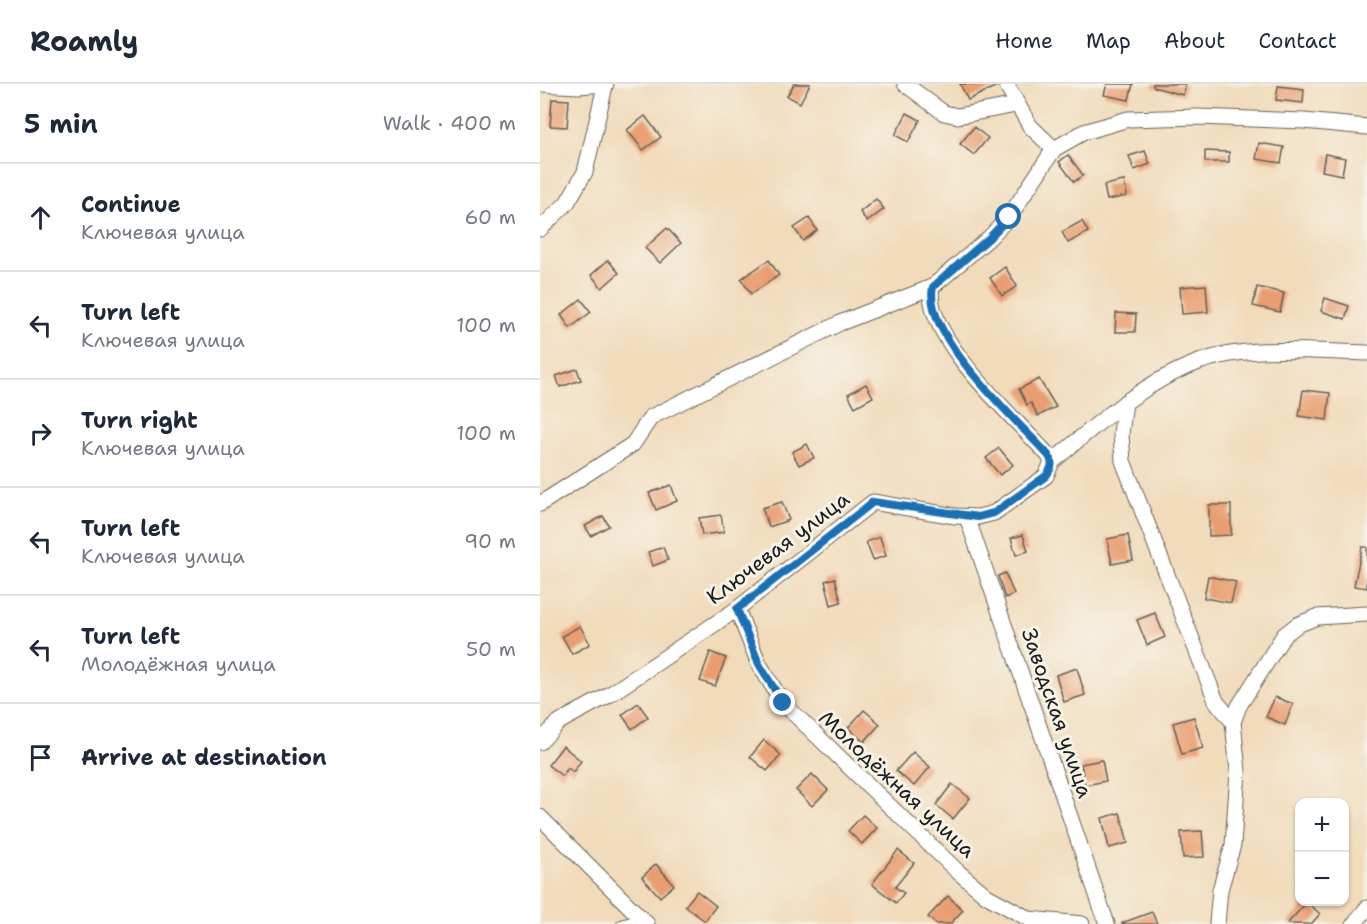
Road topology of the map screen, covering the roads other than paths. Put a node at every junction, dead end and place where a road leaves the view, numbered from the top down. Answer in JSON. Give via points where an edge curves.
{"nodes":[{"id":1,"x":540,"y":84,"type":"edge"},
{"id":2,"x":905,"y":84,"type":"edge"},
{"id":3,"x":1006,"y":84,"type":"edge"},
{"id":4,"x":605,"y":85,"type":"edge"},
{"id":5,"x":1016,"y":105,"type":"junction"},
{"id":6,"x":1367,"y":128,"type":"edge"},
{"id":7,"x":1054,"y":149,"type":"junction"},
{"id":8,"x":540,"y":229,"type":"edge"},
{"id":9,"x":933,"y":287,"type":"junction"},
{"id":10,"x":1367,"y":353,"type":"edge"},
{"id":11,"x":1125,"y":402,"type":"junction"},
{"id":12,"x":1052,"y":462,"type":"junction"},
{"id":13,"x":540,"y":504,"type":"edge"},
{"id":14,"x":967,"y":516,"type":"junction"},
{"id":15,"x":737,"y":609,"type":"junction"},
{"id":16,"x":1367,"y":614,"type":"edge"},
{"id":17,"x":1233,"y":722,"type":"junction"},
{"id":18,"x":540,"y":742,"type":"edge"},
{"id":19,"x":540,"y":816,"type":"edge"},
{"id":20,"x":1367,"y":908,"type":"edge"},
{"id":21,"x":644,"y":921,"type":"edge"},
{"id":22,"x":621,"y":924,"type":"edge"},
{"id":23,"x":1082,"y":924,"type":"edge"},
{"id":24,"x":1107,"y":924,"type":"edge"},
{"id":25,"x":1217,"y":924,"type":"edge"},
{"id":26,"x":1354,"y":924,"type":"edge"}],
"edges":[{"from":1,"to":4,"type":"street"},
{"from":2,"to":5,"type":"street","via":[[944,113],[958,116]]},
{"from":3,"to":5,"type":"street"},
{"from":4,"to":8,"type":"street","via":[[585,172],[567,203]]},
{"from":5,"to":7,"type":"street","via":[[1030,126]]},
{"from":6,"to":7,"type":"street","via":[[1247,119],[1128,119],[1084,132]]},
{"from":7,"to":9,"type":"street","via":[[1009,217]]},
{"from":9,"to":12,"type":"street","via":[[931,307],[944,336]]},
{"from":9,"to":13,"type":"street","via":[[840,323],[651,417],[633,444]]},
{"from":10,"to":11,"type":"street","name":"Ключевая улица","via":[[1270,351],[1225,356],[1199,362]]},
{"from":11,"to":12,"type":"street","name":"Ключевая улица"},
{"from":11,"to":17,"type":"street","via":[[1120,447],[1126,469],[1216,701]]},
{"from":12,"to":14,"type":"street","name":"Ключевая улица","via":[[1046,476],[994,513]]},
{"from":14,"to":15,"type":"street","name":"Ключевая улица","via":[[873,502]]},
{"from":14,"to":24,"type":"street","name":"Заводская улица"},
{"from":15,"to":18,"type":"street","name":"Ключевая улица","via":[[609,695],[559,722]]},
{"from":15,"to":23,"type":"street","name":"Молодёжная улица","via":[[759,664],[790,711],[957,871],[987,896],[1029,920]]},
{"from":16,"to":17,"type":"street","via":[[1317,617],[1284,635]]},
{"from":17,"to":25,"type":"street","via":[[1237,798],[1233,845],[1220,890]]},
{"from":19,"to":21,"type":"street"},
{"from":20,"to":26,"type":"street"},
{"from":21,"to":22,"type":"lane"}]}
